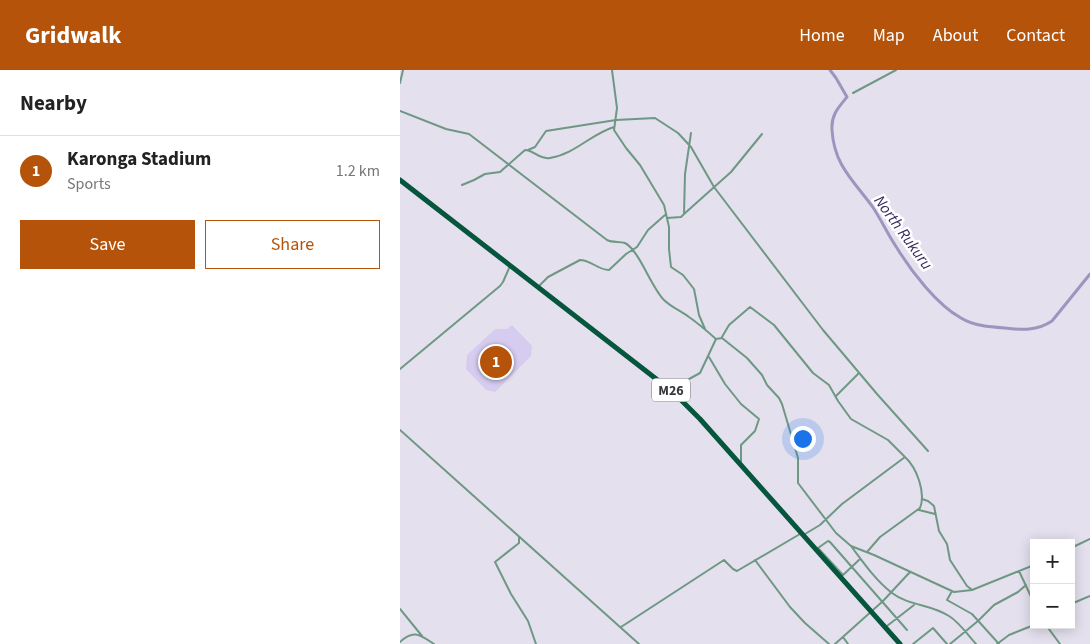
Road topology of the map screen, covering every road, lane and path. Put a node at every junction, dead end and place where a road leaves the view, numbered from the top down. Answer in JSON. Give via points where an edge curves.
{"nodes":[{"id":1,"x":403,"y":70,"type":"edge"},
{"id":2,"x":612,"y":70,"type":"edge"},
{"id":3,"x":896,"y":70,"type":"edge"},
{"id":4,"x":400,"y":83,"type":"edge"},
{"id":5,"x":853,"y":92,"type":"dead end"},
{"id":6,"x":400,"y":111,"type":"edge"},
{"id":7,"x":616,"y":120,"type":"junction"},
{"id":8,"x":614,"y":127,"type":"junction"},
{"id":9,"x":691,"y":133,"type":"dead end"},
{"id":10,"x":762,"y":134,"type":"dead end"},
{"id":11,"x":689,"y":145,"type":"junction"},
{"id":12,"x":528,"y":150,"type":"junction"},
{"id":13,"x":509,"y":165,"type":"junction"},
{"id":14,"x":400,"y":180,"type":"edge"},
{"id":15,"x":462,"y":185,"type":"dead end"},
{"id":16,"x":714,"y":187,"type":"junction"},
{"id":17,"x":666,"y":214,"type":"junction"},
{"id":18,"x":684,"y":214,"type":"junction"},
{"id":19,"x":667,"y":218,"type":"junction"},
{"id":20,"x":633,"y":250,"type":"junction"},
{"id":21,"x":510,"y":266,"type":"junction"},
{"id":22,"x":538,"y":286,"type":"junction"},
{"id":23,"x":706,"y":329,"type":"junction"},
{"id":24,"x":722,"y":338,"type":"junction"},
{"id":25,"x":716,"y":339,"type":"junction"},
{"id":26,"x":709,"y":357,"type":"junction"},
{"id":27,"x":400,"y":369,"type":"edge"},
{"id":28,"x":859,"y":373,"type":"junction"},
{"id":29,"x":673,"y":392,"type":"junction"},
{"id":30,"x":835,"y":397,"type":"junction"},
{"id":31,"x":400,"y":430,"type":"edge"},
{"id":32,"x":928,"y":450,"type":"dead end"},
{"id":33,"x":905,"y":457,"type":"junction"},
{"id":34,"x":740,"y":464,"type":"junction"},
{"id":35,"x":922,"y":499,"type":"junction"},
{"id":36,"x":919,"y":510,"type":"junction"},
{"id":37,"x":936,"y":514,"type":"junction"},
{"id":38,"x":826,"y":520,"type":"junction"},
{"id":39,"x":801,"y":533,"type":"junction"},
{"id":40,"x":519,"y":537,"type":"junction"},
{"id":41,"x":1090,"y":539,"type":"edge"},
{"id":42,"x":851,"y":546,"type":"junction"},
{"id":43,"x":1075,"y":546,"type":"edge"},
{"id":44,"x":867,"y":552,"type":"junction"},
{"id":45,"x":860,"y":559,"type":"junction"},
{"id":46,"x":755,"y":560,"type":"junction"},
{"id":47,"x":852,"y":567,"type":"junction"},
{"id":48,"x":1030,"y":567,"type":"edge"},
{"id":49,"x":1019,"y":571,"type":"junction"},
{"id":50,"x":910,"y":572,"type":"junction"},
{"id":51,"x":842,"y":576,"type":"junction"},
{"id":52,"x":1026,"y":585,"type":"junction"},
{"id":53,"x":972,"y":590,"type":"junction"},
{"id":54,"x":952,"y":591,"type":"junction"},
{"id":55,"x":891,"y":593,"type":"junction"},
{"id":56,"x":1030,"y":594,"type":"edge"},
{"id":57,"x":1090,"y":596,"type":"edge"},
{"id":58,"x":883,"y":601,"type":"junction"},
{"id":59,"x":1075,"y":602,"type":"edge"},
{"id":60,"x":914,"y":604,"type":"junction"},
{"id":61,"x":400,"y":609,"type":"edge"},
{"id":62,"x":871,"y":612,"type":"junction"},
{"id":63,"x":897,"y":618,"type":"junction"},
{"id":64,"x":978,"y":621,"type":"junction"},
{"id":65,"x":621,"y":627,"type":"junction"},
{"id":66,"x":1030,"y":627,"type":"edge"},
{"id":67,"x":886,"y":628,"type":"junction"},
{"id":68,"x":1049,"y":629,"type":"edge"},
{"id":69,"x":907,"y":630,"type":"dead end"},
{"id":70,"x":964,"y":632,"type":"junction"},
{"id":71,"x":424,"y":638,"type":"junction"},
{"id":72,"x":843,"y":638,"type":"junction"},
{"id":73,"x":400,"y":642,"type":"edge"},
{"id":74,"x":947,"y":643,"type":"edge"},
{"id":75,"x":434,"y":644,"type":"edge"},
{"id":76,"x":536,"y":644,"type":"edge"},
{"id":77,"x":639,"y":644,"type":"edge"},
{"id":78,"x":829,"y":644,"type":"edge"},
{"id":79,"x":835,"y":644,"type":"edge"},
{"id":80,"x":848,"y":644,"type":"edge"},
{"id":81,"x":900,"y":644,"type":"edge"},
{"id":82,"x":913,"y":644,"type":"edge"},
{"id":83,"x":941,"y":644,"type":"edge"},
{"id":84,"x":976,"y":644,"type":"edge"},
{"id":85,"x":998,"y":644,"type":"edge"},
{"id":86,"x":1060,"y":644,"type":"edge"}],
"edges":[{"from":1,"to":4,"type":"street"},
{"from":2,"to":7,"type":"street"},
{"from":3,"to":5,"type":"street"},
{"from":6,"to":13,"type":"street","via":[[446,129],[469,134]]},
{"from":7,"to":8,"type":"street"},
{"from":7,"to":11,"type":"street","via":[[655,118],[678,133]]},
{"from":7,"to":12,"type":"street","via":[[546,130],[535,147]]},
{"from":8,"to":12,"type":"street","via":[[576,149],[553,157],[540,157]]},
{"from":8,"to":17,"type":"street","via":[[658,194]]},
{"from":9,"to":11,"type":"street"},
{"from":10,"to":16,"type":"street"},
{"from":11,"to":16,"type":"street"},
{"from":11,"to":18,"type":"street"},
{"from":12,"to":13,"type":"street"},
{"from":13,"to":15,"type":"street"},
{"from":13,"to":20,"type":"street","via":[[606,240],[623,242]]},
{"from":14,"to":21,"type":"main road","number":"M26"},
{"from":16,"to":18,"type":"street"},
{"from":16,"to":28,"type":"street"},
{"from":17,"to":19,"type":"street"},
{"from":17,"to":20,"type":"street"},
{"from":18,"to":19,"type":"street"},
{"from":19,"to":23,"type":"street","via":[[672,266],[694,289],[699,315]]},
{"from":20,"to":22,"type":"street","via":[[607,270],[585,260],[576,261]]},
{"from":20,"to":23,"type":"street","via":[[663,300]]},
{"from":21,"to":22,"type":"main road","number":"M26"},
{"from":21,"to":27,"type":"street","via":[[500,286]]},
{"from":22,"to":29,"type":"main road","number":"M26"},
{"from":23,"to":25,"type":"street"},
{"from":24,"to":25,"type":"street"},
{"from":24,"to":30,"type":"street","via":[[729,325],[750,307],[774,325],[813,374],[829,385]]},
{"from":24,"to":38,"type":"street","via":[[749,360],[781,401],[798,458],[798,483]]},
{"from":25,"to":26,"type":"street"},
{"from":26,"to":29,"type":"street","via":[[700,373],[680,384]]},
{"from":26,"to":34,"type":"street","via":[[741,404],[759,419],[755,431],[741,445]]},
{"from":28,"to":30,"type":"street"},
{"from":28,"to":32,"type":"street"},
{"from":29,"to":34,"type":"main road","number":"M26"},
{"from":30,"to":33,"type":"street","via":[[855,422],[888,440]]},
{"from":31,"to":40,"type":"street"},
{"from":33,"to":35,"type":"street","via":[[916,473]]},
{"from":33,"to":38,"type":"street"},
{"from":34,"to":39,"type":"main road","number":"M26"},
{"from":35,"to":36,"type":"street"},
{"from":35,"to":37,"type":"street","via":[[931,503]]},
{"from":36,"to":37,"type":"street"},
{"from":36,"to":44,"type":"street","via":[[880,537]]},
{"from":37,"to":53,"type":"street","via":[[950,560]]},
{"from":38,"to":39,"type":"street","via":[[806,534]]},
{"from":38,"to":42,"type":"street"},
{"from":39,"to":46,"type":"street"},
{"from":39,"to":51,"type":"main road","number":"M26"},
{"from":40,"to":65,"type":"street"},
{"from":40,"to":76,"type":"street","via":[[519,543],[495,562],[528,621]]},
{"from":41,"to":43,"type":"street"},
{"from":42,"to":44,"type":"street"},
{"from":42,"to":45,"type":"street"},
{"from":44,"to":50,"type":"street"},
{"from":45,"to":47,"type":"street"},
{"from":45,"to":55,"type":"street"},
{"from":46,"to":65,"type":"street","via":[[735,571],[724,560]]},
{"from":46,"to":78,"type":"street","via":[[790,607]]},
{"from":47,"to":51,"type":"street"},
{"from":47,"to":51,"type":"street","via":[[830,542],[821,545],[818,548]]},
{"from":47,"to":58,"type":"street"},
{"from":48,"to":49,"type":"street"},
{"from":49,"to":52,"type":"street"},
{"from":49,"to":53,"type":"street"},
{"from":50,"to":54,"type":"street"},
{"from":50,"to":55,"type":"street"},
{"from":51,"to":62,"type":"main road","number":"M26"},
{"from":52,"to":56,"type":"street"},
{"from":52,"to":64,"type":"street","via":[[994,605]]},
{"from":53,"to":54,"type":"street"},
{"from":54,"to":64,"type":"street","via":[[947,600]]},
{"from":55,"to":58,"type":"street"},
{"from":55,"to":60,"type":"street"},
{"from":57,"to":59,"type":"street"},
{"from":58,"to":62,"type":"street"},
{"from":58,"to":63,"type":"street"},
{"from":60,"to":63,"type":"street"},
{"from":60,"to":70,"type":"street","via":[[947,614]]},
{"from":61,"to":71,"type":"street"},
{"from":62,"to":67,"type":"main road","number":"M26"},
{"from":62,"to":72,"type":"street"},
{"from":63,"to":67,"type":"street"},
{"from":63,"to":69,"type":"street"},
{"from":64,"to":70,"type":"street"},
{"from":64,"to":85,"type":"street"},
{"from":65,"to":77,"type":"street"},
{"from":66,"to":85,"type":"street","via":[[1009,635]]},
{"from":67,"to":81,"type":"main road","number":"M26"},
{"from":68,"to":86,"type":"street"},
{"from":70,"to":74,"type":"street"},
{"from":70,"to":84,"type":"street"},
{"from":71,"to":73,"type":"street","via":[[412,634]]},
{"from":71,"to":75,"type":"street"},
{"from":72,"to":79,"type":"street"},
{"from":72,"to":80,"type":"street"},
{"from":74,"to":82,"type":"street","via":[[932,628]]},
{"from":74,"to":83,"type":"street"}]}
